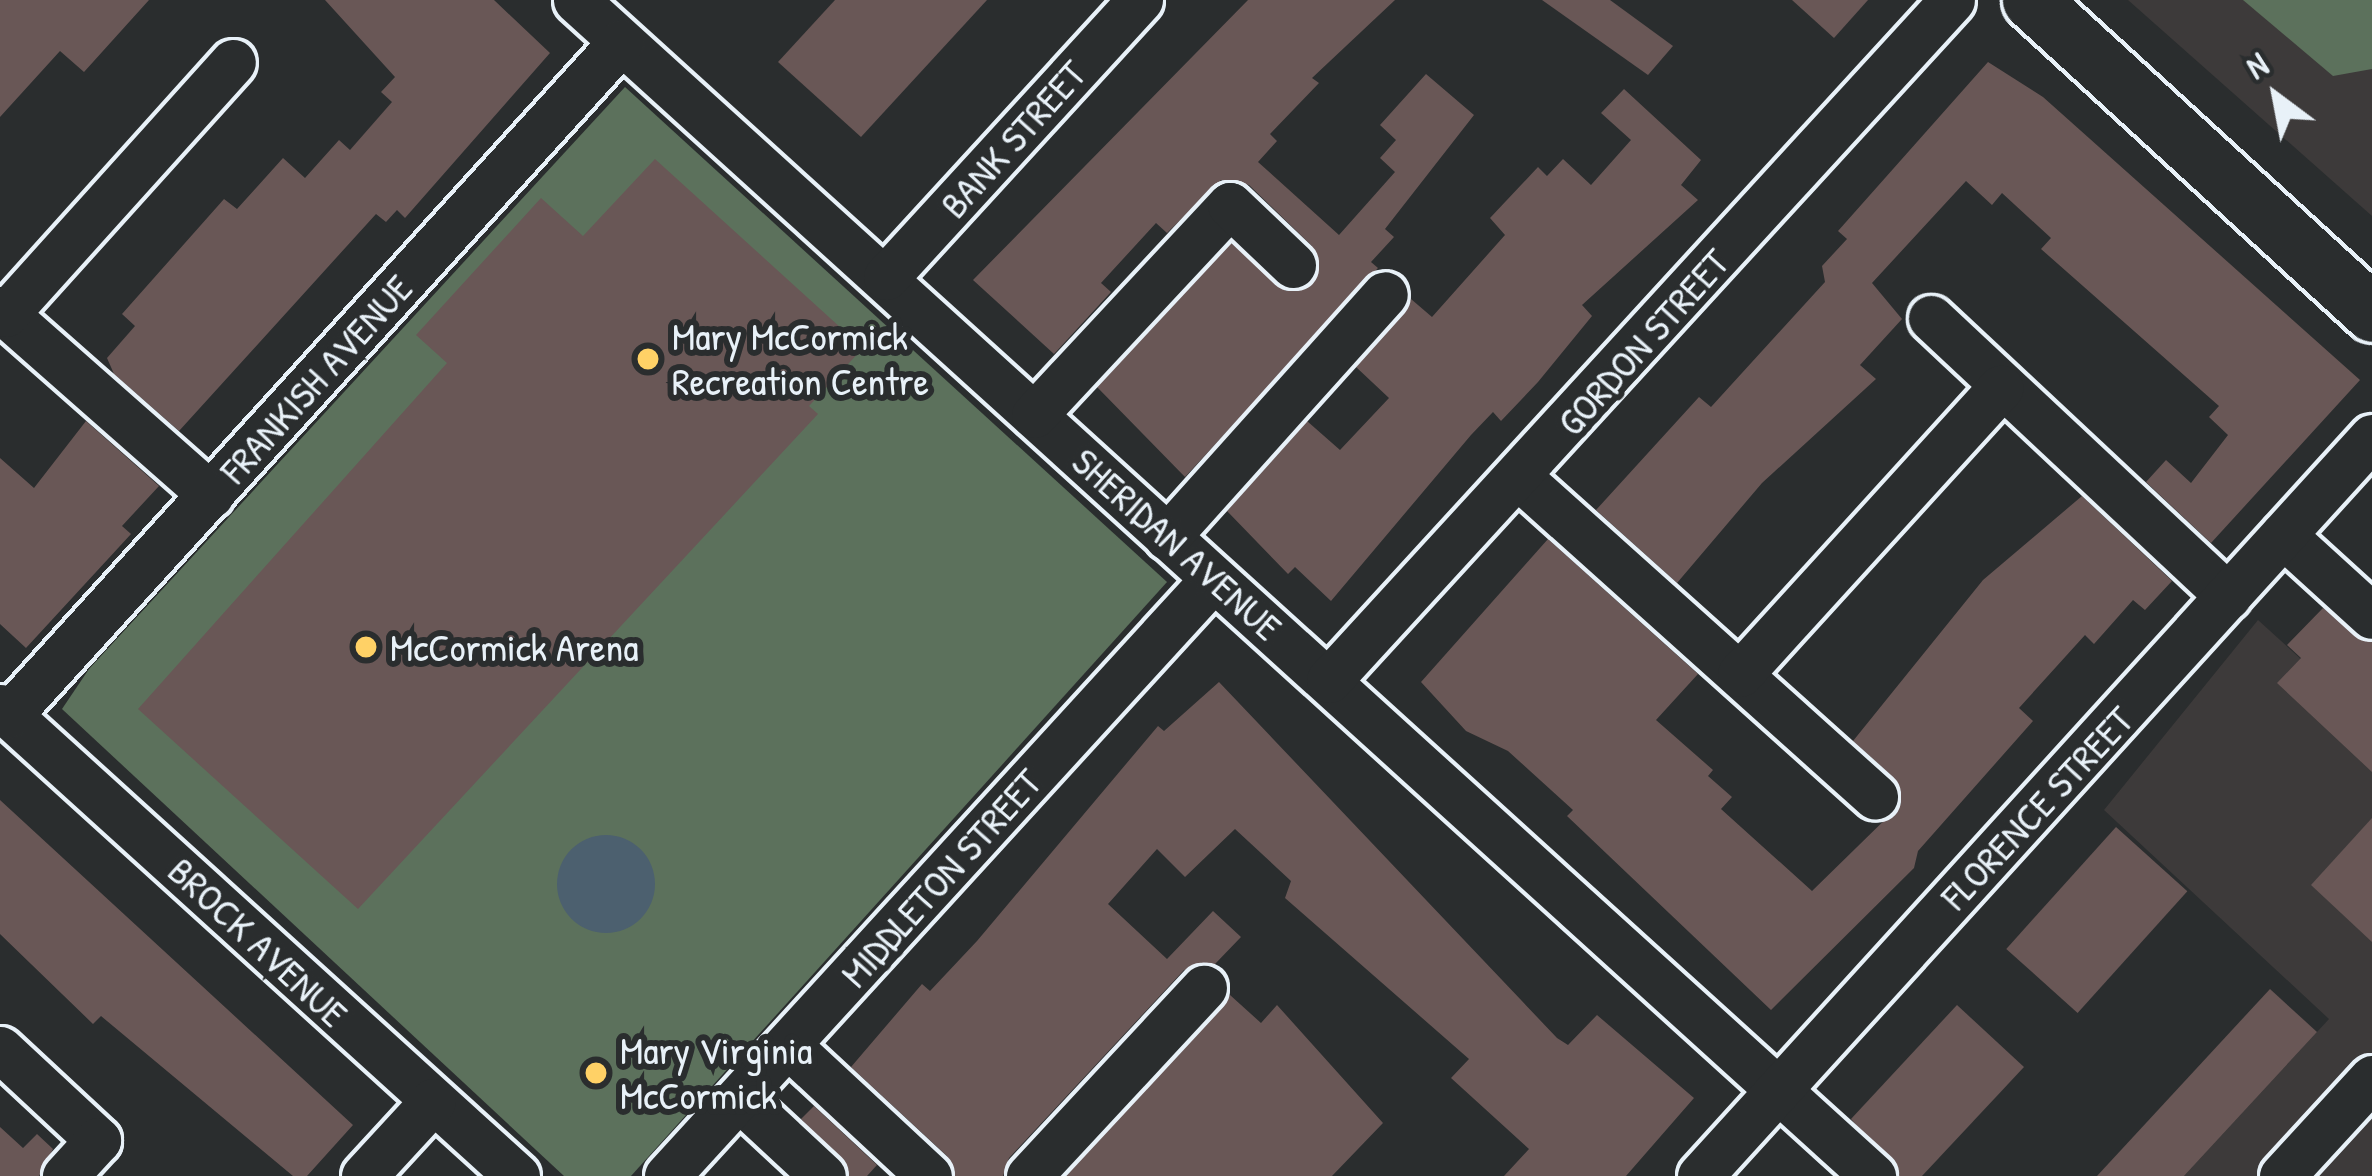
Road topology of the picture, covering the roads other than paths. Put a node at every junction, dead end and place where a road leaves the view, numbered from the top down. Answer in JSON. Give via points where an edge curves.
{"nodes":[{"id":1,"x":576,"y":0,"type":"edge"},
{"id":2,"x":1140,"y":0,"type":"edge"},
{"id":3,"x":1952,"y":0,"type":"edge"},
{"id":4,"x":2031,"y":0,"type":"edge"},
{"id":5,"x":621,"y":42,"type":"junction"},
{"id":6,"x":233,"y":62,"type":"dead end"},
{"id":7,"x":1293,"y":265,"type":"dead end"},
{"id":8,"x":886,"y":278,"type":"junction"},
{"id":9,"x":1385,"y":294,"type":"dead end"},
{"id":10,"x":3,"y":312,"type":"edge"},
{"id":11,"x":2372,"y":313,"type":"edge"},
{"id":12,"x":1931,"y":318,"type":"dead end"},
{"id":13,"x":2000,"y":388,"type":"junction"},
{"id":14,"x":1034,"y":415,"type":"junction"},
{"id":15,"x":2372,"y":437,"type":"edge"},
{"id":16,"x":1520,"y":478,"type":"junction"},
{"id":17,"x":211,"y":495,"type":"junction"},
{"id":18,"x":2283,"y":535,"type":"junction"},
{"id":19,"x":1167,"y":537,"type":"junction"},
{"id":20,"x":1214,"y":579,"type":"junction"},
{"id":21,"x":2228,"y":596,"type":"junction"},
{"id":22,"x":2372,"y":616,"type":"edge"},
{"id":23,"x":1739,"y":674,"type":"junction"},
{"id":24,"x":1329,"y":680,"type":"junction"},
{"id":25,"x":5,"y":711,"type":"edge"},
{"id":26,"x":1875,"y":797,"type":"dead end"},
{"id":27,"x":1204,"y":988,"type":"dead end"},
{"id":28,"x":789,"y":1046,"type":"junction"},
{"id":29,"x":0,"y":1049,"type":"edge"},
{"id":30,"x":2372,"y":1078,"type":"edge"},
{"id":31,"x":1775,"y":1091,"type":"junction"},
{"id":32,"x":740,"y":1099,"type":"junction"},
{"id":33,"x":433,"y":1101,"type":"junction"},
{"id":34,"x":65,"y":1176,"type":"edge"},
{"id":35,"x":364,"y":1176,"type":"edge"},
{"id":36,"x":517,"y":1176,"type":"edge"},
{"id":37,"x":668,"y":1176,"type":"edge"},
{"id":38,"x":823,"y":1176,"type":"edge"},
{"id":39,"x":929,"y":1176,"type":"edge"},
{"id":40,"x":1029,"y":1176,"type":"edge"},
{"id":41,"x":1700,"y":1176,"type":"edge"},
{"id":42,"x":1873,"y":1176,"type":"edge"},
{"id":43,"x":2282,"y":1176,"type":"edge"}],
"edges":[{"from":1,"to":5,"type":"street","name":"SHERIDAN AVENUE"},
{"from":2,"to":8,"type":"street","name":"BANK STREET"},
{"from":3,"to":16,"type":"street","name":"GORDON STREET"},
{"from":4,"to":11,"type":"main road"},
{"from":5,"to":8,"type":"street","name":"SHERIDAN AVENUE"},
{"from":5,"to":17,"type":"street","name":"FRANKISH AVENUE"},
{"from":6,"to":10,"type":"street"},
{"from":7,"to":14,"type":"street","via":[[1230,205]]},
{"from":8,"to":14,"type":"street","name":"SHERIDAN AVENUE"},
{"from":9,"to":19,"type":"street"},
{"from":10,"to":17,"type":"street"},
{"from":12,"to":13,"type":"street"},
{"from":13,"to":21,"type":"street"},
{"from":13,"to":23,"type":"street"},
{"from":14,"to":19,"type":"street","name":"SHERIDAN AVENUE"},
{"from":15,"to":18,"type":"street","name":"FLORENCE STREET"},
{"from":16,"to":23,"type":"street"},
{"from":16,"to":24,"type":"street","name":"GORDON STREET"},
{"from":17,"to":25,"type":"street","name":"FRANKISH AVENUE"},
{"from":18,"to":21,"type":"street","name":"FLORENCE STREET"},
{"from":18,"to":22,"type":"street"},
{"from":19,"to":20,"type":"street","name":"SHERIDAN AVENUE"},
{"from":20,"to":24,"type":"street","name":"SHERIDAN AVENUE"},
{"from":20,"to":28,"type":"street","name":"MIDDLETON STREET"},
{"from":21,"to":31,"type":"street","name":"FLORENCE STREET"},
{"from":23,"to":26,"type":"street"},
{"from":24,"to":31,"type":"street","name":"SHERIDAN AVENUE"},
{"from":25,"to":33,"type":"street","name":"BROCK AVENUE"},
{"from":27,"to":40,"type":"street"},
{"from":28,"to":32,"type":"street","name":"MIDDLETON STREET"},
{"from":28,"to":39,"type":"street"},
{"from":29,"to":34,"type":"street","via":[[98,1140]]},
{"from":30,"to":43,"type":"street"},
{"from":31,"to":41,"type":"street","name":"FLORENCE STREET"},
{"from":31,"to":42,"type":"street","name":"SHERIDAN AVENUE"},
{"from":32,"to":37,"type":"street","name":"MIDDLETON STREET"},
{"from":32,"to":38,"type":"street"},
{"from":33,"to":35,"type":"street"},
{"from":33,"to":36,"type":"street","name":"BROCK AVENUE"}]}
